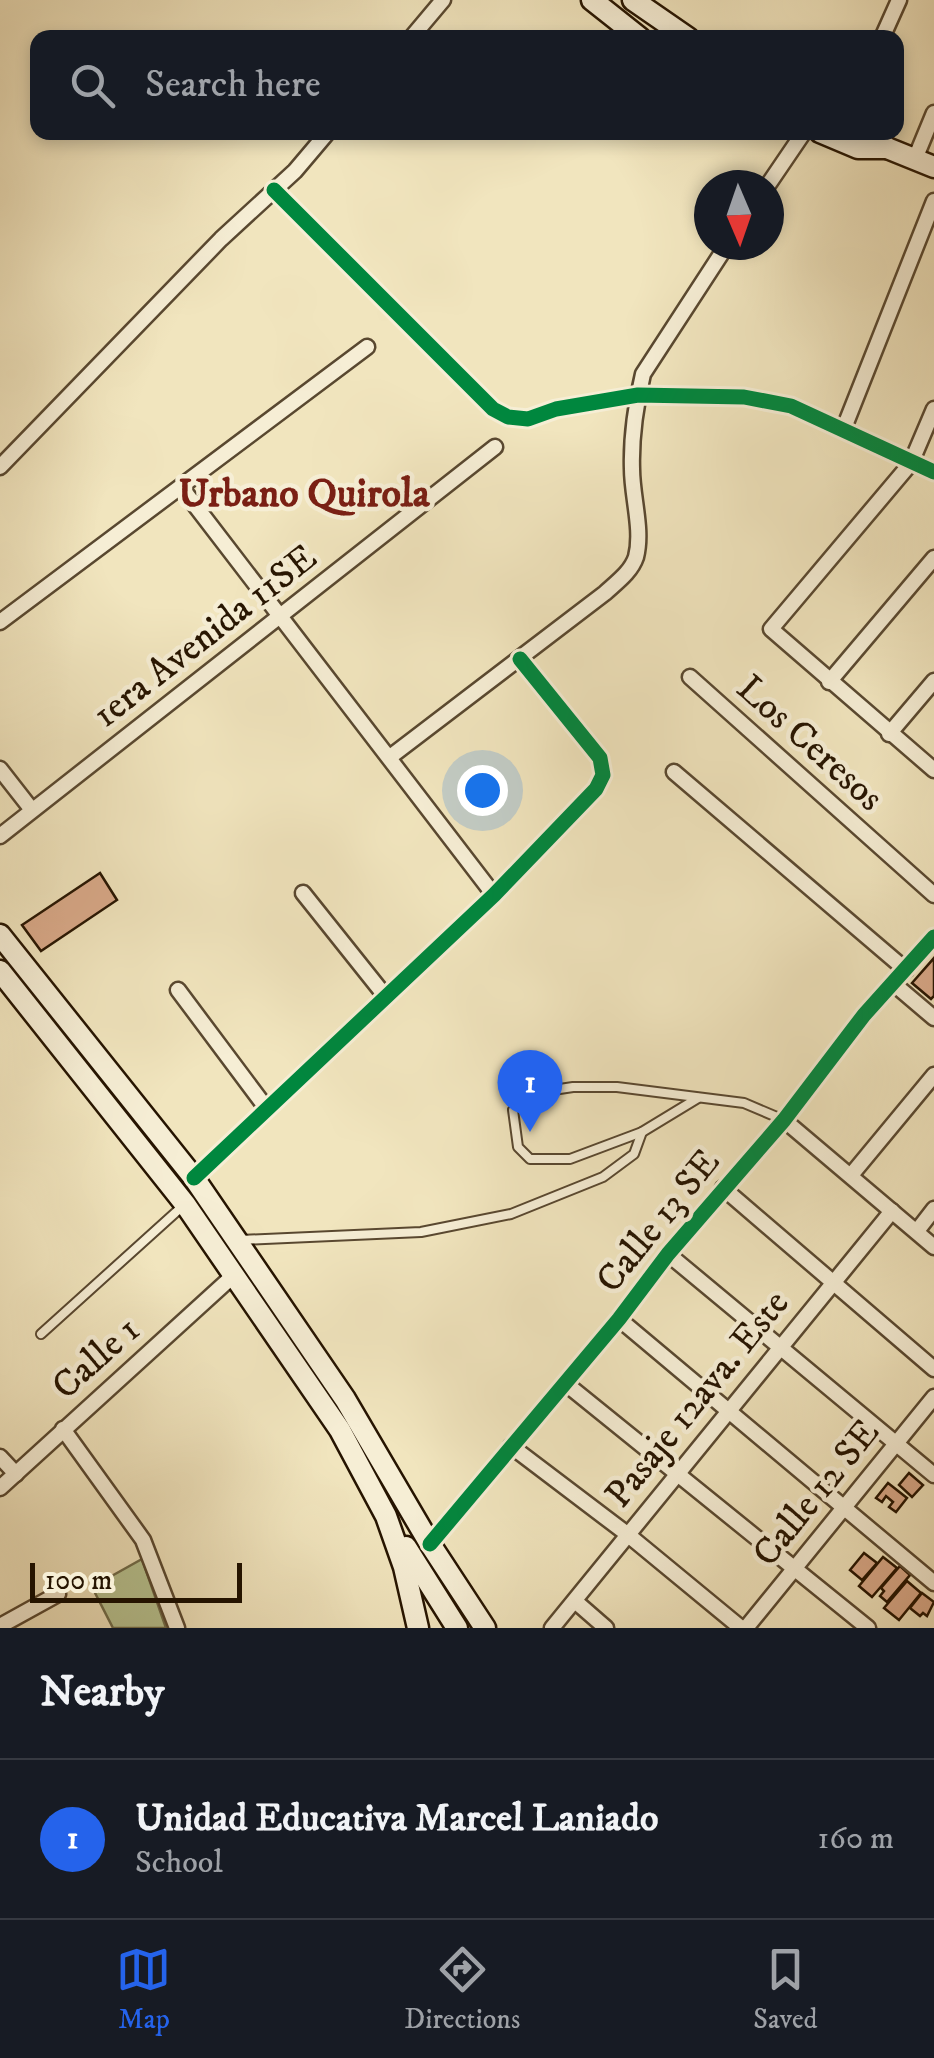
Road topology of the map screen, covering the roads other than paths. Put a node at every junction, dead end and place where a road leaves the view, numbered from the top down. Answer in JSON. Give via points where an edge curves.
{"nodes":[{"id":1,"x":444,"y":0,"type":"edge"},
{"id":2,"x":592,"y":0,"type":"edge"},
{"id":3,"x":633,"y":0,"type":"edge"},
{"id":4,"x":898,"y":0,"type":"edge"},
{"id":5,"x":418,"y":30,"type":"edge"},
{"id":6,"x":630,"y":30,"type":"edge"},
{"id":7,"x":676,"y":30,"type":"edge"},
{"id":8,"x":885,"y":30,"type":"edge"},
{"id":9,"x":934,"y":113,"type":"edge"},
{"id":10,"x":321,"y":140,"type":"edge"},
{"id":11,"x":799,"y":140,"type":"edge"},
{"id":12,"x":839,"y":140,"type":"edge"},
{"id":13,"x":879,"y":140,"type":"edge"},
{"id":14,"x":888,"y":148,"type":"junction"},
{"id":15,"x":924,"y":163,"type":"edge"},
{"id":16,"x":778,"y":170,"type":"edge"},
{"id":17,"x":274,"y":190,"type":"junction"},
{"id":18,"x":934,"y":202,"type":"edge"},
{"id":19,"x":717,"y":260,"type":"edge"},
{"id":20,"x":367,"y":347,"type":"dead end"},
{"id":21,"x":638,"y":395,"type":"junction"},
{"id":22,"x":934,"y":410,"type":"edge"},
{"id":23,"x":844,"y":428,"type":"junction"},
{"id":24,"x":494,"y":448,"type":"dead end"},
{"id":25,"x":912,"y":463,"type":"junction"},
{"id":26,"x":0,"y":467,"type":"edge"},
{"id":27,"x":934,"y":472,"type":"edge"},
{"id":28,"x":180,"y":487,"type":"junction"},
{"id":29,"x":934,"y":558,"type":"edge"},
{"id":30,"x":281,"y":618,"type":"junction"},
{"id":31,"x":0,"y":622,"type":"edge"},
{"id":32,"x":520,"y":658,"type":"junction"},
{"id":33,"x":690,"y":677,"type":"dead end"},
{"id":34,"x":934,"y":681,"type":"edge"},
{"id":35,"x":829,"y":682,"type":"junction"},
{"id":36,"x":889,"y":734,"type":"junction"},
{"id":37,"x":390,"y":757,"type":"junction"},
{"id":38,"x":0,"y":769,"type":"edge"},
{"id":39,"x":934,"y":770,"type":"edge"},
{"id":40,"x":674,"y":772,"type":"dead end"},
{"id":41,"x":32,"y":810,"type":"junction"},
{"id":42,"x":0,"y":836,"type":"edge"},
{"id":43,"x":303,"y":893,"type":"dead end"},
{"id":44,"x":934,"y":894,"type":"edge"},
{"id":45,"x":494,"y":895,"type":"junction"},
{"id":46,"x":0,"y":936,"type":"edge"},
{"id":47,"x":934,"y":938,"type":"edge"},
{"id":48,"x":906,"y":970,"type":"junction"},
{"id":49,"x":0,"y":971,"type":"edge"},
{"id":50,"x":894,"y":984,"type":"junction"},
{"id":51,"x":178,"y":990,"type":"dead end"},
{"id":52,"x":386,"y":997,"type":"junction"},
{"id":53,"x":934,"y":1018,"type":"edge"},
{"id":54,"x":934,"y":1075,"type":"edge"},
{"id":55,"x":698,"y":1098,"type":"junction"},
{"id":56,"x":267,"y":1110,"type":"junction"},
{"id":57,"x":784,"y":1120,"type":"junction"},
{"id":58,"x":642,"y":1132,"type":"junction"},
{"id":59,"x":852,"y":1174,"type":"junction"},
{"id":60,"x":194,"y":1178,"type":"junction"},
{"id":61,"x":724,"y":1188,"type":"junction"},
{"id":62,"x":185,"y":1204,"type":"junction"},
{"id":63,"x":934,"y":1209,"type":"edge"},
{"id":64,"x":892,"y":1210,"type":"junction"},
{"id":65,"x":916,"y":1230,"type":"junction"},
{"id":66,"x":236,"y":1240,"type":"junction"},
{"id":67,"x":934,"y":1247,"type":"edge"},
{"id":68,"x":668,"y":1254,"type":"junction"},
{"id":69,"x":234,"y":1275,"type":"junction"},
{"id":70,"x":831,"y":1283,"type":"junction"},
{"id":71,"x":619,"y":1319,"type":"junction"},
{"id":72,"x":41,"y":1334,"type":"dead end"},
{"id":73,"x":780,"y":1347,"type":"junction"},
{"id":74,"x":934,"y":1369,"type":"edge"},
{"id":75,"x":565,"y":1383,"type":"junction"},
{"id":76,"x":934,"y":1397,"type":"edge"},
{"id":77,"x":729,"y":1409,"type":"junction"},
{"id":78,"x":63,"y":1429,"type":"junction"},
{"id":79,"x":896,"y":1444,"type":"junction"},
{"id":80,"x":511,"y":1446,"type":"junction"},
{"id":81,"x":0,"y":1457,"type":"edge"},
{"id":82,"x":677,"y":1473,"type":"junction"},
{"id":83,"x":16,"y":1474,"type":"junction"},
{"id":84,"x":934,"y":1475,"type":"edge"},
{"id":85,"x":0,"y":1488,"type":"edge"},
{"id":86,"x":844,"y":1508,"type":"junction"},
{"id":87,"x":386,"y":1516,"type":"junction"},
{"id":88,"x":627,"y":1534,"type":"junction"},
{"id":89,"x":430,"y":1544,"type":"junction"},
{"id":90,"x":796,"y":1568,"type":"junction"},
{"id":91,"x":934,"y":1582,"type":"edge"},
{"id":92,"x":58,"y":1594,"type":"dead end"},
{"id":93,"x":576,"y":1601,"type":"junction"},
{"id":94,"x":0,"y":1626,"type":"edge"},
{"id":95,"x":178,"y":1628,"type":"edge"},
{"id":96,"x":418,"y":1628,"type":"edge"},
{"id":97,"x":458,"y":1628,"type":"edge"},
{"id":98,"x":485,"y":1628,"type":"edge"},
{"id":99,"x":552,"y":1628,"type":"edge"},
{"id":100,"x":606,"y":1628,"type":"edge"},
{"id":101,"x":744,"y":1628,"type":"edge"},
{"id":102,"x":868,"y":1628,"type":"edge"}],
"edges":[{"from":1,"to":5,"type":"street"},
{"from":2,"to":6,"type":"main road"},
{"from":3,"to":7,"type":"main road"},
{"from":4,"to":8,"type":"street"},
{"from":9,"to":15,"type":"street"},
{"from":10,"to":17,"type":"street"},
{"from":11,"to":16,"type":"street"},
{"from":12,"to":14,"type":"main road"},
{"from":13,"to":14,"type":"main road"},
{"from":14,"to":15,"type":"main road"},
{"from":17,"to":21,"type":"street","via":[[493,409],[528,420]]},
{"from":17,"to":26,"type":"street"},
{"from":18,"to":23,"type":"street"},
{"from":19,"to":21,"type":"street","via":[[652,356]]},
{"from":20,"to":28,"type":"street"},
{"from":21,"to":23,"type":"street","via":[[744,397],[790,406]]},
{"from":21,"to":32,"type":"street","via":[[632,467],[637,553],[631,568]]},
{"from":22,"to":25,"type":"street"},
{"from":23,"to":25,"type":"street"},
{"from":24,"to":30,"type":"street","name":"1era Avenida 11SE"},
{"from":25,"to":27,"type":"street"},
{"from":25,"to":35,"type":"street","via":[[771,630]]},
{"from":28,"to":30,"type":"street"},
{"from":28,"to":31,"type":"street"},
{"from":29,"to":35,"type":"street"},
{"from":30,"to":37,"type":"street"},
{"from":30,"to":41,"type":"street","name":"1era Avenida 11SE"},
{"from":32,"to":37,"type":"street"},
{"from":32,"to":45,"type":"street","via":[[600,758],[602,776]]},
{"from":33,"to":44,"type":"street","name":"Los Ceresos"},
{"from":34,"to":36,"type":"street"},
{"from":35,"to":36,"type":"street"},
{"from":36,"to":39,"type":"street"},
{"from":37,"to":45,"type":"street"},
{"from":38,"to":41,"type":"street"},
{"from":40,"to":48,"type":"street"},
{"from":41,"to":42,"type":"street","name":"1era Avenida 11SE"},
{"from":43,"to":52,"type":"street"},
{"from":45,"to":52,"type":"street"},
{"from":46,"to":60,"type":"main road"},
{"from":47,"to":48,"type":"street","name":"Calle 13 SE"},
{"from":48,"to":50,"type":"street","name":"Calle 13 SE"},
{"from":49,"to":62,"type":"main road"},
{"from":50,"to":53,"type":"street"},
{"from":50,"to":57,"type":"street","name":"Calle 13 SE"},
{"from":51,"to":56,"type":"street"},
{"from":52,"to":56,"type":"street"},
{"from":54,"to":59,"type":"street"},
{"from":55,"to":57,"type":"lane","via":[[744,1102]]},
{"from":55,"to":58,"type":"lane"},
{"from":55,"to":58,"type":"lane","via":[[572,1086],[534,1093],[513,1110],[518,1147],[530,1159],[570,1159]]},
{"from":56,"to":60,"type":"street"},
{"from":57,"to":59,"type":"street"},
{"from":57,"to":61,"type":"street","name":"Calle 13 SE"},
{"from":58,"to":66,"type":"lane","via":[[634,1154],[604,1177],[512,1214],[422,1232]]},
{"from":59,"to":64,"type":"street"},
{"from":60,"to":66,"type":"main road"},
{"from":61,"to":68,"type":"street","name":"Calle 13 SE"},
{"from":61,"to":70,"type":"street"},
{"from":62,"to":69,"type":"main road"},
{"from":62,"to":72,"type":"lane"},
{"from":63,"to":65,"type":"street"},
{"from":64,"to":65,"type":"street"},
{"from":64,"to":70,"type":"street","name":"Pasaje 12ava. Este"},
{"from":65,"to":67,"type":"street"},
{"from":66,"to":89,"type":"main road","via":[[345,1399]]},
{"from":68,"to":71,"type":"street","name":"Calle 13 SE"},
{"from":68,"to":73,"type":"street"},
{"from":69,"to":78,"type":"street","name":"Calle 1"},
{"from":69,"to":87,"type":"main road","via":[[340,1430]]},
{"from":70,"to":73,"type":"street","name":"Pasaje 12ava. Este"},
{"from":70,"to":74,"type":"street"},
{"from":71,"to":75,"type":"street","name":"Calle 13 SE"},
{"from":71,"to":77,"type":"street"},
{"from":73,"to":77,"type":"street","name":"Pasaje 12ava. Este"},
{"from":73,"to":79,"type":"street"},
{"from":75,"to":80,"type":"street","name":"Calle 13 SE"},
{"from":75,"to":82,"type":"street"},
{"from":76,"to":79,"type":"street","name":"Calle 12 SE"},
{"from":77,"to":82,"type":"street","name":"Pasaje 12ava. Este"},
{"from":77,"to":86,"type":"street"},
{"from":78,"to":83,"type":"street","name":"Calle 1"},
{"from":78,"to":95,"type":"street","via":[[143,1540]]},
{"from":79,"to":84,"type":"street"},
{"from":79,"to":86,"type":"street","name":"Calle 12 SE"},
{"from":80,"to":88,"type":"street"},
{"from":80,"to":89,"type":"street","name":"Calle 13 SE"},
{"from":81,"to":83,"type":"street"},
{"from":82,"to":88,"type":"street","name":"Pasaje 12ava. Este"},
{"from":82,"to":90,"type":"street"},
{"from":83,"to":85,"type":"street","name":"Calle 1"},
{"from":86,"to":90,"type":"street","name":"Calle 12 SE"},
{"from":86,"to":91,"type":"street"},
{"from":87,"to":96,"type":"main road"},
{"from":87,"to":97,"type":"main road"},
{"from":88,"to":93,"type":"street","name":"Pasaje 12ava. Este"},
{"from":88,"to":101,"type":"street"},
{"from":89,"to":98,"type":"main road"},
{"from":90,"to":101,"type":"street","name":"Calle 12 SE"},
{"from":90,"to":102,"type":"street"},
{"from":92,"to":94,"type":"street"},
{"from":93,"to":99,"type":"street","name":"Pasaje 12ava. Este"},
{"from":93,"to":100,"type":"street"}]}
